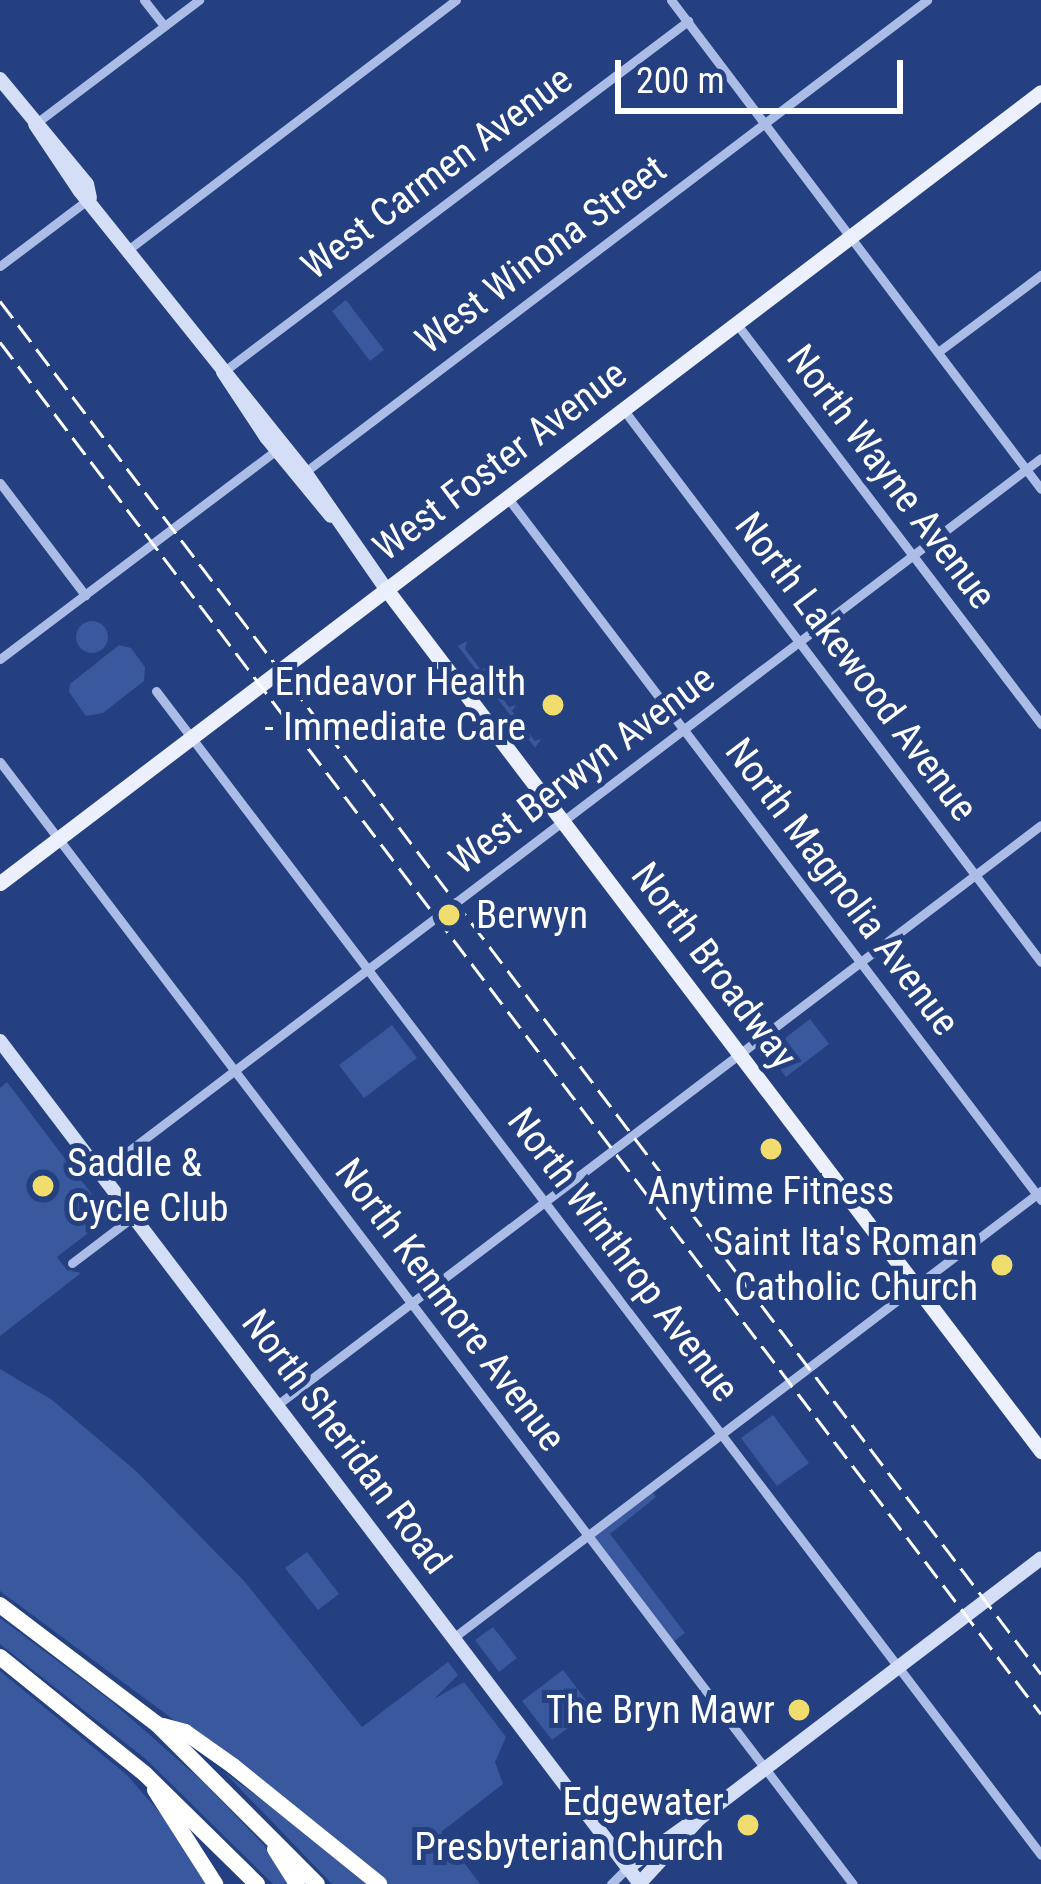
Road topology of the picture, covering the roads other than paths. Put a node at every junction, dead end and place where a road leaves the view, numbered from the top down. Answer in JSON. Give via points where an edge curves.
{"nodes":[{"id":1,"x":144,"y":0,"type":"edge"},
{"id":2,"x":199,"y":0,"type":"edge"},
{"id":3,"x":456,"y":0,"type":"edge"},
{"id":4,"x":927,"y":0,"type":"edge"},
{"id":5,"x":675,"y":1,"type":"edge"},
{"id":6,"x":688,"y":21,"type":"junction"},
{"id":7,"x":164,"y":26,"type":"junction"},
{"id":8,"x":0,"y":79,"type":"edge"},
{"id":9,"x":1041,"y":92,"type":"edge"},
{"id":10,"x":765,"y":123,"type":"junction"},
{"id":11,"x":35,"y":124,"type":"junction"},
{"id":12,"x":91,"y":198,"type":"junction"},
{"id":13,"x":850,"y":236,"type":"junction"},
{"id":14,"x":129,"y":249,"type":"junction"},
{"id":15,"x":0,"y":266,"type":"edge"},
{"id":16,"x":1041,"y":274,"type":"edge"},
{"id":17,"x":736,"y":323,"type":"junction"},
{"id":18,"x":938,"y":352,"type":"junction"},
{"id":19,"x":223,"y":372,"type":"junction"},
{"id":20,"x":623,"y":409,"type":"junction"},
{"id":21,"x":280,"y":447,"type":"junction"},
{"id":22,"x":1041,"y":458,"type":"edge"},
{"id":23,"x":1026,"y":469,"type":"junction"},
{"id":24,"x":305,"y":472,"type":"junction"},
{"id":25,"x":0,"y":483,"type":"edge"},
{"id":26,"x":1041,"y":489,"type":"edge"},
{"id":27,"x":507,"y":497,"type":"junction"},
{"id":28,"x":336,"y":520,"type":"junction"},
{"id":29,"x":913,"y":556,"type":"junction"},
{"id":30,"x":386,"y":589,"type":"junction"},
{"id":31,"x":85,"y":595,"type":"junction"},
{"id":32,"x":800,"y":643,"type":"junction"},
{"id":33,"x":0,"y":659,"type":"edge"},
{"id":34,"x":156,"y":691,"type":"dead end"},
{"id":35,"x":1041,"y":724,"type":"edge"},
{"id":36,"x":684,"y":729,"type":"junction"},
{"id":37,"x":192,"y":736,"type":"junction"},
{"id":38,"x":0,"y":762,"type":"edge"},
{"id":39,"x":563,"y":821,"type":"junction"},
{"id":40,"x":1041,"y":825,"type":"edge"},
{"id":41,"x":58,"y":838,"type":"junction"},
{"id":42,"x":975,"y":875,"type":"junction"},
{"id":43,"x":0,"y":883,"type":"edge"},
{"id":44,"x":861,"y":962,"type":"junction"},
{"id":45,"x":1041,"y":962,"type":"edge"},
{"id":46,"x":368,"y":969,"type":"junction"},
{"id":47,"x":0,"y":1041,"type":"edge"},
{"id":48,"x":740,"y":1054,"type":"junction"},
{"id":49,"x":234,"y":1071,"type":"junction"},
{"id":50,"x":101,"y":1172,"type":"junction"},
{"id":51,"x":1040,"y":1195,"type":"edge"},
{"id":52,"x":545,"y":1201,"type":"junction"},
{"id":53,"x":134,"y":1216,"type":"junction"},
{"id":54,"x":72,"y":1263,"type":"dead end"},
{"id":55,"x":916,"y":1286,"type":"junction"},
{"id":56,"x":411,"y":1303,"type":"junction"},
{"id":57,"x":277,"y":1405,"type":"junction"},
{"id":58,"x":722,"y":1434,"type":"junction"},
{"id":59,"x":1041,"y":1451,"type":"edge"},
{"id":60,"x":588,"y":1535,"type":"junction"},
{"id":61,"x":1041,"y":1558,"type":"edge"},
{"id":62,"x":0,"y":1605,"type":"edge"},
{"id":63,"x":453,"y":1637,"type":"junction"},
{"id":64,"x":0,"y":1658,"type":"edge"},
{"id":65,"x":898,"y":1667,"type":"junction"},
{"id":66,"x":157,"y":1724,"type":"junction"},
{"id":67,"x":766,"y":1768,"type":"junction"},
{"id":68,"x":146,"y":1774,"type":"junction"},
{"id":69,"x":255,"y":1817,"type":"junction"},
{"id":70,"x":699,"y":1819,"type":"junction"},
{"id":71,"x":1041,"y":1855,"type":"edge"},
{"id":72,"x":627,"y":1868,"type":"junction"},
{"id":73,"x":215,"y":1884,"type":"edge"},
{"id":74,"x":256,"y":1884,"type":"edge"},
{"id":75,"x":297,"y":1884,"type":"edge"},
{"id":76,"x":317,"y":1884,"type":"edge"},
{"id":77,"x":379,"y":1884,"type":"edge"},
{"id":78,"x":611,"y":1884,"type":"edge"},
{"id":79,"x":640,"y":1884,"type":"edge"},
{"id":80,"x":854,"y":1884,"type":"edge"}],
"edges":[{"from":1,"to":7,"type":"street"},
{"from":2,"to":7,"type":"street"},
{"from":3,"to":14,"type":"street"},
{"from":4,"to":10,"type":"street","name":"West Winona Street"},
{"from":5,"to":6,"type":"street"},
{"from":6,"to":10,"type":"street"},
{"from":6,"to":19,"type":"street","name":"West Carmen Avenue"},
{"from":7,"to":11,"type":"street"},
{"from":8,"to":11,"type":"main road","name":"North Broadway"},
{"from":9,"to":13,"type":"main road","name":"West Foster Avenue"},
{"from":10,"to":13,"type":"street"},
{"from":10,"to":24,"type":"street","name":"West Winona Street"},
{"from":11,"to":12,"type":"main road","name":"North Broadway"},
{"from":12,"to":14,"type":"main road","name":"North Broadway"},
{"from":12,"to":15,"type":"street"},
{"from":13,"to":17,"type":"main road","name":"West Foster Avenue"},
{"from":13,"to":18,"type":"street"},
{"from":14,"to":19,"type":"main road","name":"North Broadway"},
{"from":16,"to":18,"type":"street"},
{"from":17,"to":20,"type":"main road","name":"West Foster Avenue"},
{"from":17,"to":29,"type":"street","name":"North Wayne Avenue"},
{"from":18,"to":23,"type":"street"},
{"from":19,"to":21,"type":"main road","name":"North Broadway"},
{"from":20,"to":27,"type":"main road","name":"West Foster Avenue"},
{"from":20,"to":32,"type":"street","name":"North Lakewood Avenue"},
{"from":21,"to":24,"type":"main road","name":"North Broadway"},
{"from":21,"to":28,"type":"main road","name":"North Broadway"},
{"from":21,"to":31,"type":"street"},
{"from":22,"to":23,"type":"street","name":"West Berwyn Avenue"},
{"from":23,"to":26,"type":"street"},
{"from":23,"to":29,"type":"street","name":"West Berwyn Avenue"},
{"from":24,"to":28,"type":"main road","name":"North Broadway"},
{"from":25,"to":31,"type":"street"},
{"from":27,"to":30,"type":"main road","name":"West Foster Avenue"},
{"from":27,"to":36,"type":"street","name":"North Magnolia Avenue"},
{"from":28,"to":30,"type":"main road","name":"North Broadway"},
{"from":29,"to":32,"type":"street","name":"West Berwyn Avenue"},
{"from":29,"to":35,"type":"street","name":"North Wayne Avenue"},
{"from":30,"to":37,"type":"main road","name":"West Foster Avenue"},
{"from":30,"to":39,"type":"main road","name":"North Broadway"},
{"from":31,"to":33,"type":"street"},
{"from":32,"to":36,"type":"street","name":"West Berwyn Avenue"},
{"from":32,"to":42,"type":"street","name":"North Lakewood Avenue"},
{"from":34,"to":37,"type":"street","name":"North Winthrop Avenue"},
{"from":36,"to":39,"type":"street","name":"West Berwyn Avenue"},
{"from":36,"to":44,"type":"street","name":"North Magnolia Avenue"},
{"from":37,"to":41,"type":"main road","name":"West Foster Avenue"},
{"from":37,"to":46,"type":"street","name":"North Winthrop Avenue"},
{"from":38,"to":41,"type":"street","name":"North Kenmore Avenue"},
{"from":39,"to":46,"type":"street","name":"West Berwyn Avenue"},
{"from":39,"to":48,"type":"main road","name":"North Broadway"},
{"from":40,"to":42,"type":"street"},
{"from":41,"to":43,"type":"main road","name":"West Foster Avenue"},
{"from":41,"to":49,"type":"street","name":"North Kenmore Avenue"},
{"from":42,"to":44,"type":"street"},
{"from":42,"to":45,"type":"street","name":"North Lakewood Avenue"},
{"from":44,"to":48,"type":"street"},
{"from":44,"to":51,"type":"street","name":"North Magnolia Avenue"},
{"from":46,"to":49,"type":"street","name":"West Berwyn Avenue"},
{"from":46,"to":52,"type":"street","name":"North Winthrop Avenue"},
{"from":47,"to":50,"type":"main road","name":"North Sheridan Road"},
{"from":48,"to":52,"type":"street"},
{"from":48,"to":55,"type":"main road","name":"North Broadway"},
{"from":49,"to":50,"type":"street","name":"West Berwyn Avenue"},
{"from":49,"to":56,"type":"street","name":"North Kenmore Avenue"},
{"from":50,"to":53,"type":"main road","name":"North Sheridan Road"},
{"from":51,"to":55,"type":"street"},
{"from":52,"to":56,"type":"street"},
{"from":52,"to":58,"type":"street","name":"North Winthrop Avenue"},
{"from":53,"to":54,"type":"street"},
{"from":53,"to":57,"type":"main road","name":"North Sheridan Road"},
{"from":55,"to":58,"type":"street"},
{"from":55,"to":59,"type":"main road","name":"North Broadway"},
{"from":56,"to":57,"type":"street"},
{"from":56,"to":60,"type":"street","name":"North Kenmore Avenue"},
{"from":57,"to":63,"type":"main road","name":"North Sheridan Road"},
{"from":58,"to":60,"type":"street"},
{"from":58,"to":65,"type":"street","name":"North Winthrop Avenue"},
{"from":60,"to":63,"type":"street"},
{"from":60,"to":67,"type":"street","name":"North Kenmore Avenue"},
{"from":61,"to":65,"type":"main road"},
{"from":62,"to":66,"type":"highway"},
{"from":63,"to":72,"type":"main road","name":"North Sheridan Road"},
{"from":64,"to":68,"type":"highway"},
{"from":65,"to":67,"type":"main road"},
{"from":65,"to":71,"type":"street","name":"North Winthrop Avenue"},
{"from":66,"to":69,"type":"highway"},
{"from":66,"to":77,"type":"highway","via":[[185,1732]]},
{"from":67,"to":70,"type":"main road"},
{"from":67,"to":80,"type":"street","name":"North Kenmore Avenue"},
{"from":68,"to":73,"type":"highway"},
{"from":68,"to":74,"type":"highway"},
{"from":69,"to":75,"type":"highway"},
{"from":69,"to":76,"type":"highway"},
{"from":70,"to":72,"type":"main road"},
{"from":70,"to":79,"type":"main road"},
{"from":72,"to":78,"type":"street"},
{"from":72,"to":79,"type":"main road","name":"North Sheridan Road"}]}
